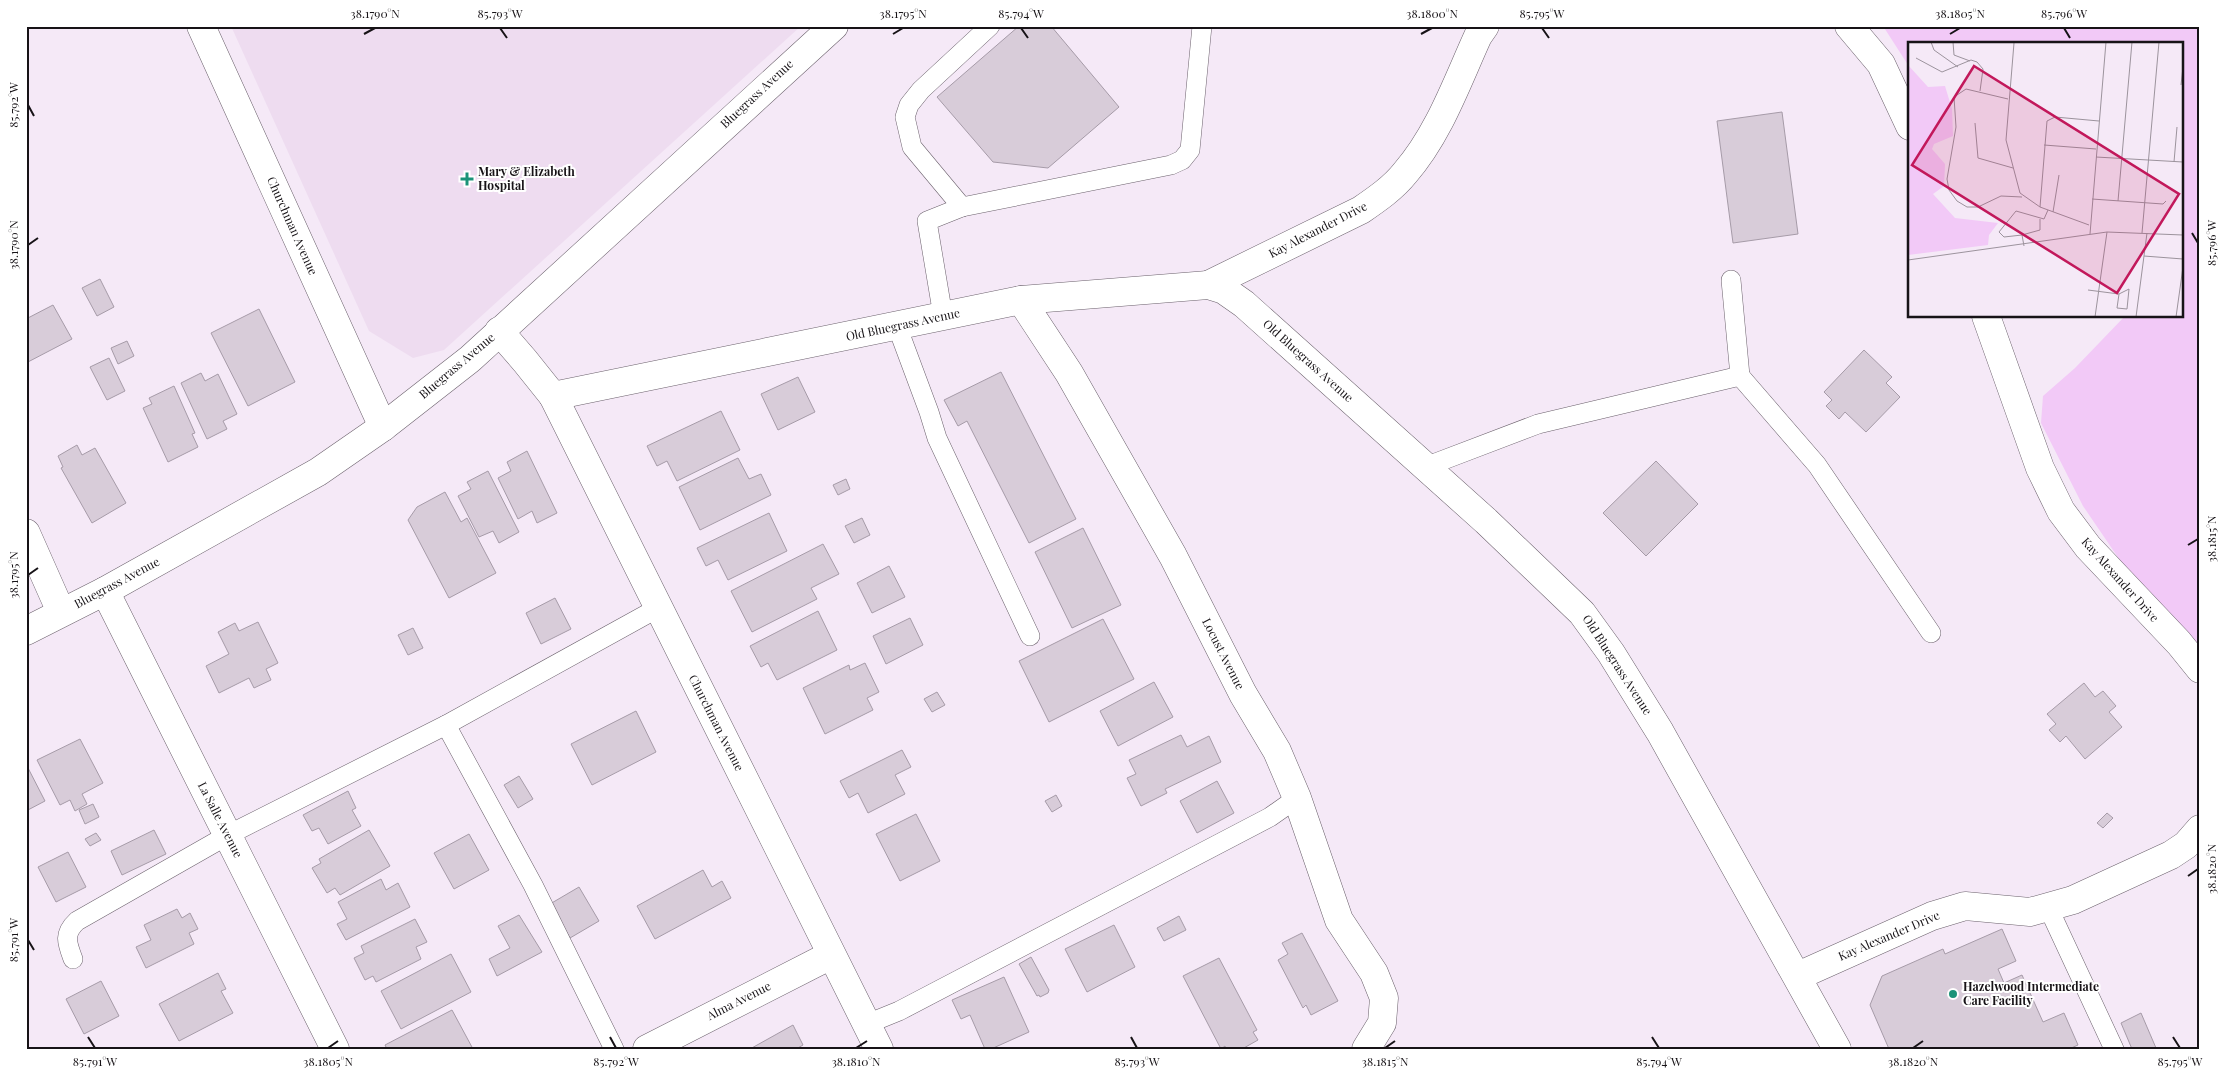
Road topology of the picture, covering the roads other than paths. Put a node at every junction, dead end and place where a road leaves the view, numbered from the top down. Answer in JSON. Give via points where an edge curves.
{"nodes":[{"id":1,"x":201,"y":26,"type":"edge"},
{"id":2,"x":834,"y":26,"type":"edge"},
{"id":3,"x":990,"y":26,"type":"edge"},
{"id":4,"x":1202,"y":26,"type":"edge"},
{"id":5,"x":1485,"y":26,"type":"edge"},
{"id":6,"x":1850,"y":26,"type":"edge"},
{"id":7,"x":1908,"y":122,"type":"edge"},
{"id":8,"x":962,"y":207,"type":"junction"},
{"id":9,"x":1731,"y":280,"type":"dead end"},
{"id":10,"x":1208,"y":285,"type":"junction"},
{"id":11,"x":1021,"y":300,"type":"junction"},
{"id":12,"x":943,"y":316,"type":"junction"},
{"id":13,"x":1987,"y":318,"type":"edge"},
{"id":14,"x":897,"y":326,"type":"junction"},
{"id":15,"x":498,"y":331,"type":"junction"},
{"id":16,"x":1740,"y":376,"type":"junction"},
{"id":17,"x":553,"y":396,"type":"junction"},
{"id":18,"x":383,"y":427,"type":"junction"},
{"id":19,"x":1425,"y":467,"type":"junction"},
{"id":20,"x":26,"y":533,"type":"edge"},
{"id":21,"x":105,"y":591,"type":"junction"},
{"id":22,"x":658,"y":608,"type":"junction"},
{"id":23,"x":61,"y":612,"type":"junction"},
{"id":24,"x":26,"y":630,"type":"edge"},
{"id":25,"x":1931,"y":633,"type":"dead end"},
{"id":26,"x":1030,"y":636,"type":"dead end"},
{"id":27,"x":2200,"y":669,"type":"edge"},
{"id":28,"x":446,"y":725,"type":"junction"},
{"id":29,"x":1297,"y":798,"type":"junction"},
{"id":30,"x":2200,"y":829,"type":"edge"},
{"id":31,"x":228,"y":835,"type":"junction"},
{"id":32,"x":2048,"y":907,"type":"junction"},
{"id":33,"x":831,"y":955,"type":"junction"},
{"id":34,"x":73,"y":959,"type":"dead end"},
{"id":35,"x":1798,"y":976,"type":"junction"},
{"id":36,"x":866,"y":1024,"type":"junction"},
{"id":37,"x":335,"y":1049,"type":"edge"},
{"id":38,"x":614,"y":1049,"type":"edge"},
{"id":39,"x":647,"y":1049,"type":"edge"},
{"id":40,"x":879,"y":1049,"type":"edge"},
{"id":41,"x":1366,"y":1049,"type":"edge"},
{"id":42,"x":1837,"y":1049,"type":"edge"},
{"id":43,"x":2114,"y":1049,"type":"edge"}],
"edges":[{"from":1,"to":18,"type":"street","name":"Churchman Avenue"},
{"from":2,"to":15,"type":"street","name":"Bluegrass Avenue"},
{"from":3,"to":8,"type":"lane","via":[[921,90],[909,105],[905,117],[912,147]]},
{"from":4,"to":8,"type":"lane","via":[[1190,150],[1182,160],[1171,165]]},
{"from":5,"to":10,"type":"street","name":"Kay Alexander Drive","via":[[1426,143],[1405,173],[1384,194],[1361,210]]},
{"from":6,"to":7,"type":"street","via":[[1881,64]]},
{"from":8,"to":12,"type":"lane","via":[[927,221]]},
{"from":9,"to":16,"type":"lane"},
{"from":10,"to":11,"type":"street","name":"Old Bluegrass Avenue"},
{"from":10,"to":19,"type":"street","name":"Old Bluegrass Avenue","via":[[1224,290],[1244,304]]},
{"from":11,"to":12,"type":"street","name":"Old Bluegrass Avenue"},
{"from":11,"to":29,"type":"street","name":"Locust Avenue","via":[[1070,373],[1173,556],[1243,694],[1277,751]]},
{"from":12,"to":14,"type":"street","name":"Old Bluegrass Avenue"},
{"from":13,"to":27,"type":"street","name":"Kay Alexander Drive","via":[[2040,468],[2061,510],[2088,547]]},
{"from":14,"to":17,"type":"street","name":"Old Bluegrass Avenue"},
{"from":14,"to":26,"type":"lane","via":[[937,438]]},
{"from":15,"to":17,"type":"street"},
{"from":15,"to":18,"type":"street","name":"Bluegrass Avenue","via":[[470,359]]},
{"from":16,"to":19,"type":"lane","via":[[1538,424]]},
{"from":16,"to":25,"type":"lane","via":[[1816,464]]},
{"from":17,"to":22,"type":"street","name":"Churchman Avenue"},
{"from":18,"to":21,"type":"street","name":"Bluegrass Avenue","via":[[318,472]]},
{"from":19,"to":35,"type":"street","name":"Old Bluegrass Avenue","via":[[1582,613],[1611,652]]},
{"from":20,"to":23,"type":"street"},
{"from":21,"to":23,"type":"street","name":"Bluegrass Avenue"},
{"from":21,"to":31,"type":"street","name":"La Salle Avenue"},
{"from":22,"to":28,"type":"lane"},
{"from":22,"to":33,"type":"street","name":"Churchman Avenue"},
{"from":23,"to":24,"type":"street","name":"Bluegrass Avenue"},
{"from":28,"to":31,"type":"lane"},
{"from":28,"to":38,"type":"lane","via":[[533,885]]},
{"from":29,"to":36,"type":"lane","via":[[1261,821],[900,1010]]},
{"from":29,"to":41,"type":"street","name":"Locust Avenue","via":[[1339,920],[1374,974],[1384,998],[1382,1023]]},
{"from":30,"to":32,"type":"street","name":"Kay Alexander Drive","via":[[2171,855],[2073,900]]},
{"from":31,"to":34,"type":"lane","via":[[77,921],[66,934]]},
{"from":31,"to":37,"type":"street","name":"La Salle Avenue"},
{"from":32,"to":35,"type":"street","name":"Kay Alexander Drive","via":[[2030,912],[1965,906],[1932,916]]},
{"from":32,"to":43,"type":"lane"},
{"from":33,"to":36,"type":"street","name":"Churchman Avenue"},
{"from":33,"to":39,"type":"street","name":"Alma Avenue"},
{"from":35,"to":42,"type":"street","name":"Old Bluegrass Avenue"},
{"from":36,"to":40,"type":"street","name":"Churchman Avenue"}]}
